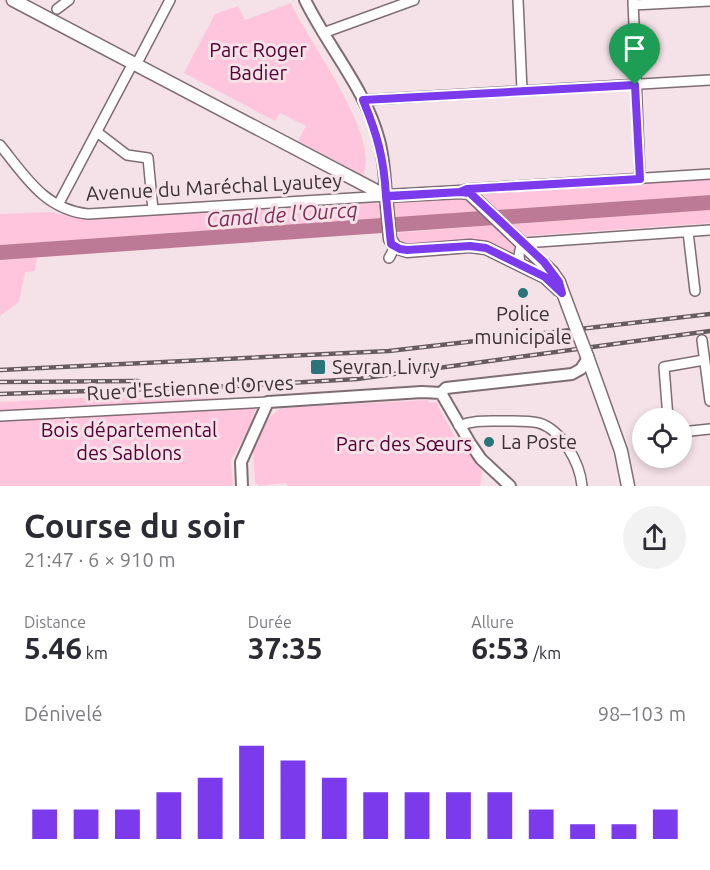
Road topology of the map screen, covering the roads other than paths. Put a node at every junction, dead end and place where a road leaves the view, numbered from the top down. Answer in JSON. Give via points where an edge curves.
{"nodes":[{"id":1,"x":13,"y":0,"type":"edge"},
{"id":2,"x":69,"y":0,"type":"edge"},
{"id":3,"x":170,"y":0,"type":"edge"},
{"id":4,"x":305,"y":0,"type":"edge"},
{"id":5,"x":414,"y":0,"type":"edge"},
{"id":6,"x":518,"y":0,"type":"edge"},
{"id":7,"x":710,"y":1,"type":"edge"},
{"id":8,"x":633,"y":3,"type":"edge"},
{"id":9,"x":54,"y":10,"type":"edge"},
{"id":10,"x":323,"y":33,"type":"junction"},
{"id":11,"x":134,"y":64,"type":"junction"},
{"id":12,"x":710,"y":80,"type":"edge"},
{"id":13,"x":635,"y":85,"type":"junction"},
{"id":14,"x":522,"y":90,"type":"junction"},
{"id":15,"x":363,"y":100,"type":"junction"},
{"id":16,"x":97,"y":132,"type":"junction"},
{"id":17,"x":2,"y":150,"type":"edge"},
{"id":18,"x":710,"y":174,"type":"edge"},
{"id":19,"x":640,"y":179,"type":"junction"},
{"id":20,"x":460,"y":192,"type":"junction"},
{"id":21,"x":386,"y":196,"type":"junction"},
{"id":22,"x":58,"y":205,"type":"junction"},
{"id":23,"x":153,"y":210,"type":"junction"},
{"id":24,"x":710,"y":230,"type":"edge"},
{"id":25,"x":688,"y":232,"type":"junction"},
{"id":26,"x":546,"y":242,"type":"junction"},
{"id":27,"x":524,"y":243,"type":"junction"},
{"id":28,"x":536,"y":254,"type":"junction"},
{"id":29,"x":518,"y":263,"type":"junction"},
{"id":30,"x":695,"y":291,"type":"dead end"},
{"id":31,"x":562,"y":293,"type":"junction"},
{"id":32,"x":702,"y":340,"type":"dead end"},
{"id":33,"x":587,"y":357,"type":"junction"},
{"id":34,"x":704,"y":360,"type":"junction"},
{"id":35,"x":441,"y":393,"type":"junction"},
{"id":36,"x":710,"y":401,"type":"edge"},
{"id":37,"x":268,"y":402,"type":"junction"},
{"id":38,"x":667,"y":408,"type":"edge"},
{"id":39,"x":0,"y":416,"type":"edge"},
{"id":40,"x":459,"y":426,"type":"junction"},
{"id":41,"x":710,"y":429,"type":"edge"},
{"id":42,"x":692,"y":431,"type":"edge"},
{"id":43,"x":242,"y":486,"type":"edge"},
{"id":44,"x":510,"y":486,"type":"edge"},
{"id":45,"x":582,"y":486,"type":"edge"},
{"id":46,"x":628,"y":486,"type":"edge"}],
"edges":[{"from":1,"to":9,"type":"main road"},
{"from":2,"to":9,"type":"street"},
{"from":3,"to":11,"type":"street"},
{"from":4,"to":10,"type":"street"},
{"from":5,"to":10,"type":"street"},
{"from":6,"to":14,"type":"street"},
{"from":7,"to":8,"type":"street"},
{"from":8,"to":13,"type":"street"},
{"from":9,"to":11,"type":"main road"},
{"from":10,"to":15,"type":"street"},
{"from":11,"to":16,"type":"street"},
{"from":11,"to":21,"type":"main road"},
{"from":12,"to":13,"type":"street"},
{"from":13,"to":14,"type":"street"},
{"from":13,"to":19,"type":"street"},
{"from":14,"to":15,"type":"street"},
{"from":15,"to":21,"type":"street","via":[[378,139]]},
{"from":16,"to":22,"type":"street"},
{"from":16,"to":23,"type":"street","via":[[127,155],[148,158]]},
{"from":17,"to":22,"type":"street","name":"Avenue du Maréchal Lyautey","via":[[42,196]]},
{"from":18,"to":19,"type":"street"},
{"from":19,"to":20,"type":"street"},
{"from":20,"to":21,"type":"main road"},
{"from":20,"to":27,"type":"main road","via":[[470,193]]},
{"from":21,"to":23,"type":"street","name":"Avenue du Maréchal Lyautey"},
{"from":21,"to":29,"type":"main road","via":[[391,248],[470,246],[486,248]]},
{"from":22,"to":23,"type":"street","name":"Avenue du Maréchal Lyautey","via":[[88,214]]},
{"from":24,"to":25,"type":"street"},
{"from":25,"to":26,"type":"street"},
{"from":25,"to":30,"type":"street"},
{"from":26,"to":27,"type":"street"},
{"from":26,"to":28,"type":"street"},
{"from":27,"to":28,"type":"main road"},
{"from":27,"to":29,"type":"street"},
{"from":28,"to":29,"type":"street","via":[[530,263]]},
{"from":28,"to":31,"type":"main road","via":[[552,272]]},
{"from":29,"to":31,"type":"main road","via":[[545,277]]},
{"from":31,"to":33,"type":"main road","bridge":true},
{"from":32,"to":34,"type":"street"},
{"from":33,"to":35,"type":"street","name":"Rue d'Estienne d'Orves","via":[[581,369],[572,374],[446,388]]},
{"from":33,"to":46,"type":"main road","via":[[621,451]]},
{"from":34,"to":36,"type":"street"},
{"from":34,"to":38,"type":"street","via":[[664,366]]},
{"from":35,"to":37,"type":"street","name":"Rue d'Estienne d'Orves"},
{"from":35,"to":40,"type":"street"},
{"from":37,"to":39,"type":"street","name":"Rue d'Estienne d'Orves"},
{"from":37,"to":43,"type":"street","via":[[240,462]]},
{"from":40,"to":44,"type":"street","via":[[482,459]]},
{"from":40,"to":45,"type":"street","via":[[477,420],[543,425],[558,436],[574,457]]},
{"from":41,"to":42,"type":"street"}]}
